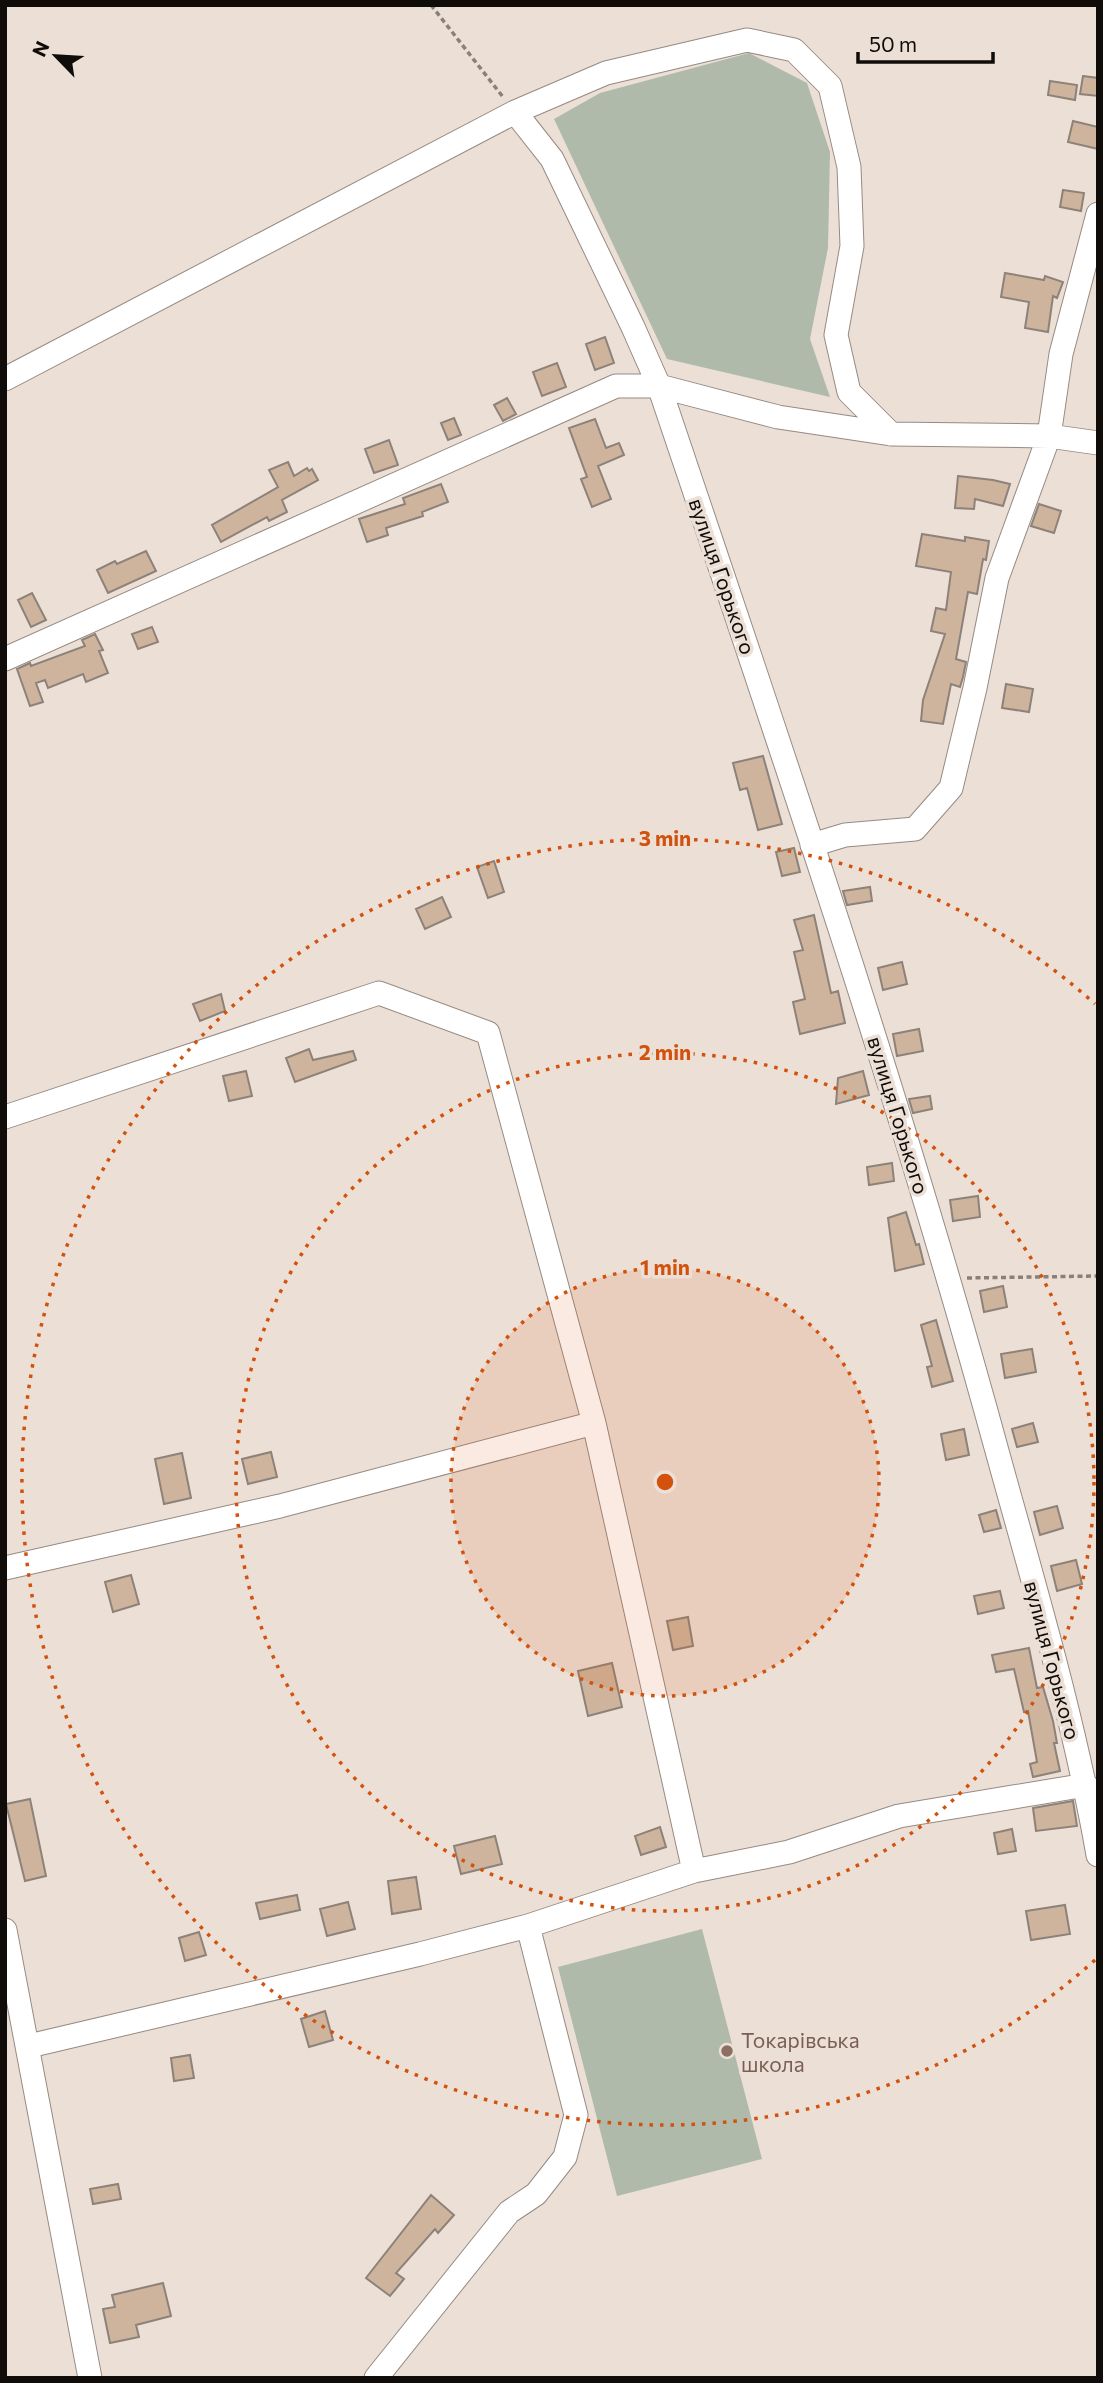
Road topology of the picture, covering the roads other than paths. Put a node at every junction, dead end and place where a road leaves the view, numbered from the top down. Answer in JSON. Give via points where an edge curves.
{"nodes":[{"id":1,"x":515,"y":112,"type":"junction"},
{"id":2,"x":1098,"y":214,"type":"edge"},
{"id":3,"x":5,"y":379,"type":"edge"},
{"id":4,"x":659,"y":386,"type":"junction"},
{"id":5,"x":891,"y":434,"type":"junction"},
{"id":6,"x":1049,"y":436,"type":"junction"},
{"id":7,"x":1098,"y":443,"type":"edge"},
{"id":8,"x":5,"y":659,"type":"edge"},
{"id":9,"x":812,"y":845,"type":"junction"},
{"id":10,"x":5,"y":1117,"type":"edge"},
{"id":11,"x":594,"y":1423,"type":"junction"},
{"id":12,"x":5,"y":1568,"type":"edge"},
{"id":13,"x":1086,"y":1785,"type":"junction"},
{"id":14,"x":1098,"y":1855,"type":"edge"},
{"id":15,"x":694,"y":1871,"type":"junction"},
{"id":16,"x":528,"y":1926,"type":"junction"},
{"id":17,"x":5,"y":1930,"type":"edge"},
{"id":18,"x":29,"y":2046,"type":"junction"},
{"id":19,"x":90,"y":2378,"type":"edge"},
{"id":20,"x":376,"y":2378,"type":"edge"}],
"edges":[{"from":1,"to":3,"type":"street"},
{"from":1,"to":4,"type":"street","name":"вулиця Горького","via":[[552,159]]},
{"from":1,"to":5,"type":"street","via":[[606,74],[693,52],[747,40],[794,50],[830,86],[849,167],[852,246],[836,335],[849,392]]},
{"from":2,"to":6,"type":"street","via":[[1061,354]]},
{"from":4,"to":5,"type":"street","via":[[778,417]]},
{"from":4,"to":8,"type":"street","via":[[616,386]]},
{"from":4,"to":9,"type":"street","name":"вулиця Горького"},
{"from":5,"to":6,"type":"street"},
{"from":6,"to":7,"type":"street"},
{"from":6,"to":9,"type":"street","via":[[997,578],[951,788],[915,830],[845,835]]},
{"from":9,"to":13,"type":"street","name":"вулиця Горького","via":[[883,1059],[948,1278]]},
{"from":10,"to":11,"type":"street","via":[[379,993],[488,1033]]},
{"from":11,"to":12,"type":"street","via":[[280,1506]]},
{"from":11,"to":15,"type":"street"},
{"from":13,"to":14,"type":"street","name":"вулиця Горького"},
{"from":13,"to":15,"type":"street","via":[[899,1816],[789,1852]]},
{"from":15,"to":16,"type":"street"},
{"from":16,"to":18,"type":"street"},
{"from":16,"to":20,"type":"street","via":[[576,2115],[565,2157],[536,2194],[509,2213]]},
{"from":17,"to":18,"type":"street"},
{"from":18,"to":19,"type":"street"}]}
